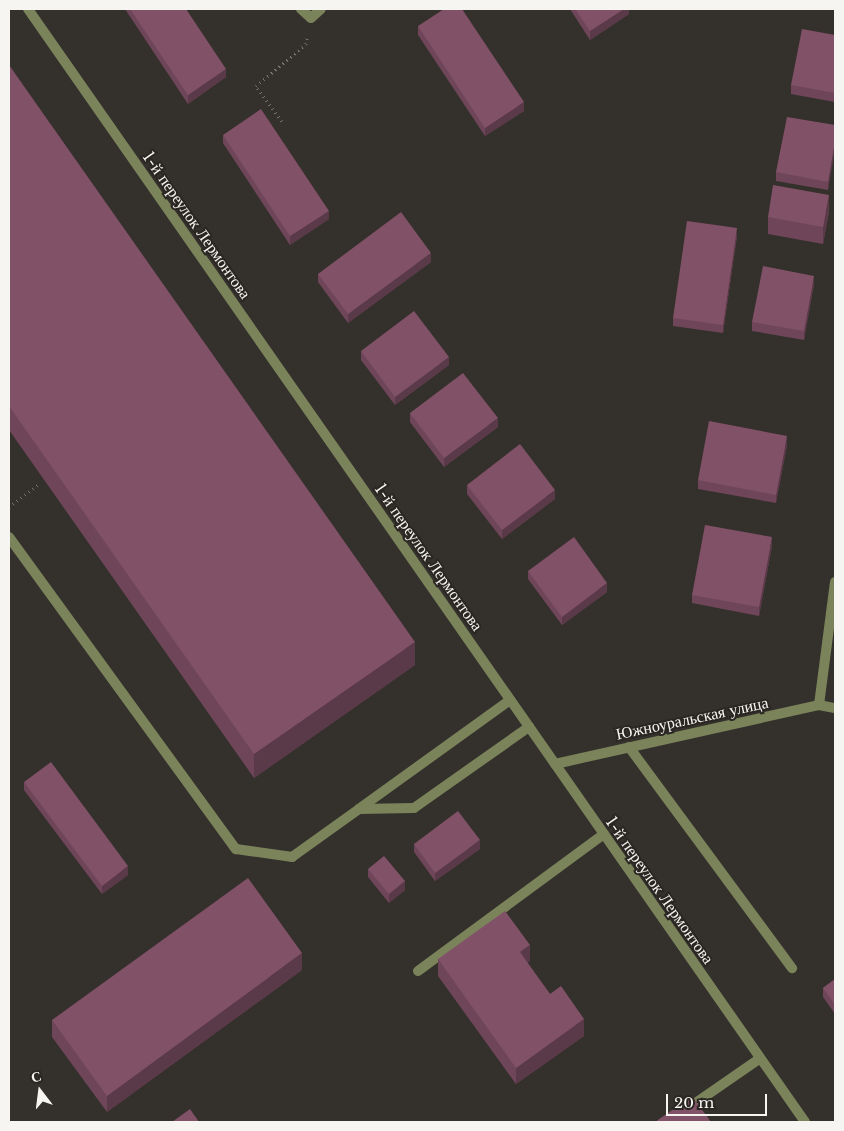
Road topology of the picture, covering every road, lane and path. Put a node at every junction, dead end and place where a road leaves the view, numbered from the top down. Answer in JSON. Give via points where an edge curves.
{"nodes":[{"id":1,"x":28,"y":9,"type":"edge"},
{"id":2,"x":301,"y":9,"type":"edge"},
{"id":3,"x":321,"y":9,"type":"edge"},
{"id":4,"x":311,"y":18,"type":"junction"},
{"id":5,"x":282,"y":120,"type":"dead end"},
{"id":6,"x":40,"y":484,"type":"dead end"},
{"id":7,"x":9,"y":507,"type":"edge"},
{"id":8,"x":9,"y":537,"type":"edge"},
{"id":9,"x":835,"y":582,"type":"edge"},
{"id":10,"x":510,"y":700,"type":"junction"},
{"id":11,"x":819,"y":705,"type":"junction"},
{"id":12,"x":835,"y":708,"type":"edge"},
{"id":13,"x":529,"y":727,"type":"junction"},
{"id":14,"x":629,"y":747,"type":"junction"},
{"id":15,"x":555,"y":764,"type":"junction"},
{"id":16,"x":359,"y":809,"type":"junction"},
{"id":17,"x":604,"y":834,"type":"junction"},
{"id":18,"x":792,"y":968,"type":"dead end"},
{"id":19,"x":418,"y":971,"type":"dead end"},
{"id":20,"x":759,"y":1058,"type":"junction"},
{"id":21,"x":668,"y":1122,"type":"edge"},
{"id":22,"x":805,"y":1122,"type":"edge"}],
"edges":[{"from":1,"to":10,"type":"street","name":"1-й переулок Лермонтова"},
{"from":2,"to":4,"type":"street"},
{"from":3,"to":4,"type":"street"},
{"from":4,"to":5,"type":"path","via":[[306,44],[256,86]]},
{"from":6,"to":7,"type":"path"},
{"from":8,"to":16,"type":"street","via":[[236,849],[292,857]]},
{"from":9,"to":11,"type":"street"},
{"from":10,"to":13,"type":"street","name":"1-й переулок Лермонтова"},
{"from":10,"to":16,"type":"street"},
{"from":11,"to":12,"type":"street","name":"Южноуральская улица"},
{"from":11,"to":14,"type":"street","name":"Южноуральская улица"},
{"from":13,"to":15,"type":"street","name":"1-й переулок Лермонтова"},
{"from":13,"to":16,"type":"street","via":[[414,808]]},
{"from":14,"to":15,"type":"street","name":"Южноуральская улица"},
{"from":14,"to":18,"type":"street"},
{"from":15,"to":17,"type":"street","name":"1-й переулок Лермонтова"},
{"from":17,"to":19,"type":"street"},
{"from":17,"to":20,"type":"street","name":"1-й переулок Лермонтова"},
{"from":20,"to":21,"type":"street"},
{"from":20,"to":22,"type":"street","name":"1-й переулок Лермонтова"}]}
